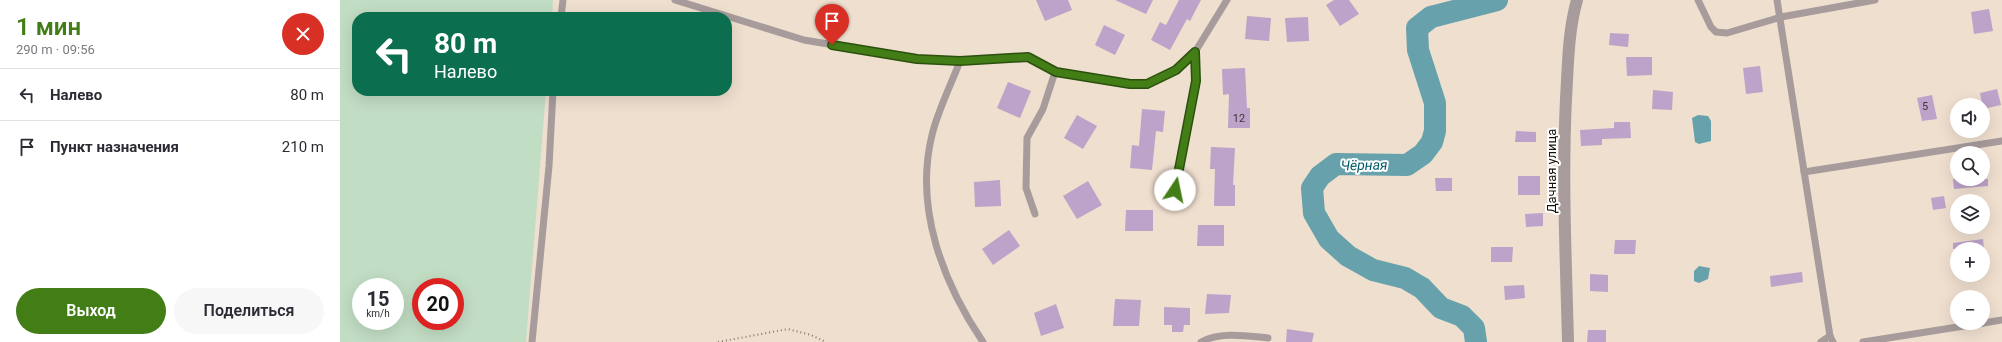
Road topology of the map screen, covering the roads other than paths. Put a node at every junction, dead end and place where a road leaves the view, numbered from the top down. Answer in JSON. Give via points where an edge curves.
{"nodes":[{"id":1,"x":563,"y":0,"type":"edge"},
{"id":2,"x":675,"y":0,"type":"edge"},
{"id":3,"x":1227,"y":0,"type":"edge"},
{"id":4,"x":1577,"y":0,"type":"edge"},
{"id":5,"x":1698,"y":0,"type":"edge"},
{"id":6,"x":1777,"y":0,"type":"edge"},
{"id":7,"x":1875,"y":0,"type":"edge"},
{"id":8,"x":1846,"y":3,"type":"edge"},
{"id":9,"x":562,"y":12,"type":"edge"},
{"id":10,"x":714,"y":12,"type":"edge"},
{"id":11,"x":732,"y":18,"type":"edge"},
{"id":12,"x":1781,"y":18,"type":"junction"},
{"id":13,"x":1195,"y":52,"type":"junction"},
{"id":14,"x":960,"y":61,"type":"junction"},
{"id":15,"x":1056,"y":72,"type":"junction"},
{"id":16,"x":553,"y":96,"type":"edge"},
{"id":17,"x":2002,"y":141,"type":"edge"},
{"id":18,"x":1804,"y":172,"type":"junction"},
{"id":19,"x":1175,"y":190,"type":"dead end"},
{"id":20,"x":1035,"y":214,"type":"dead end"},
{"id":21,"x":2002,"y":320,"type":"edge"},
{"id":22,"x":1990,"y":322,"type":"edge"},
{"id":23,"x":1950,"y":328,"type":"edge"},
{"id":24,"x":1268,"y":338,"type":"dead end"},
{"id":25,"x":1832,"y":339,"type":"edge"},
{"id":26,"x":532,"y":342,"type":"edge"},
{"id":27,"x":983,"y":342,"type":"edge"},
{"id":28,"x":1202,"y":342,"type":"edge"},
{"id":29,"x":1568,"y":342,"type":"edge"},
{"id":30,"x":1821,"y":342,"type":"edge"},
{"id":31,"x":1863,"y":342,"type":"edge"}],
"edges":[{"from":1,"to":9,"type":"lane"},
{"from":2,"to":10,"type":"lane"},
{"from":3,"to":13,"type":"lane"},
{"from":4,"to":29,"type":"street","name":"Дачная улица","via":[[1572,17],[1565,128],[1564,204]]},
{"from":5,"to":12,"type":"lane","via":[[1716,32],[1726,33]]},
{"from":6,"to":12,"type":"lane"},
{"from":7,"to":8,"type":"lane"},
{"from":8,"to":12,"type":"lane"},
{"from":11,"to":14,"type":"lane","via":[[804,40],[917,59]]},
{"from":12,"to":18,"type":"lane"},
{"from":13,"to":15,"type":"lane","via":[[1176,70],[1147,84],[1130,84]]},
{"from":13,"to":19,"type":"lane","via":[[1196,81]]},
{"from":14,"to":15,"type":"lane","via":[[1028,57]]},
{"from":14,"to":27,"type":"lane","via":[[932,134],[926,187],[933,239],[950,286]]},
{"from":15,"to":20,"type":"lane","via":[[1043,109],[1027,138],[1026,188]]},
{"from":16,"to":26,"type":"lane","via":[[549,166]]},
{"from":17,"to":18,"type":"lane"},
{"from":18,"to":25,"type":"lane"},
{"from":21,"to":22,"type":"lane"},
{"from":23,"to":31,"type":"lane"},
{"from":24,"to":28,"type":"lane","via":[[1219,336]]},
{"from":25,"to":30,"type":"lane"}]}
